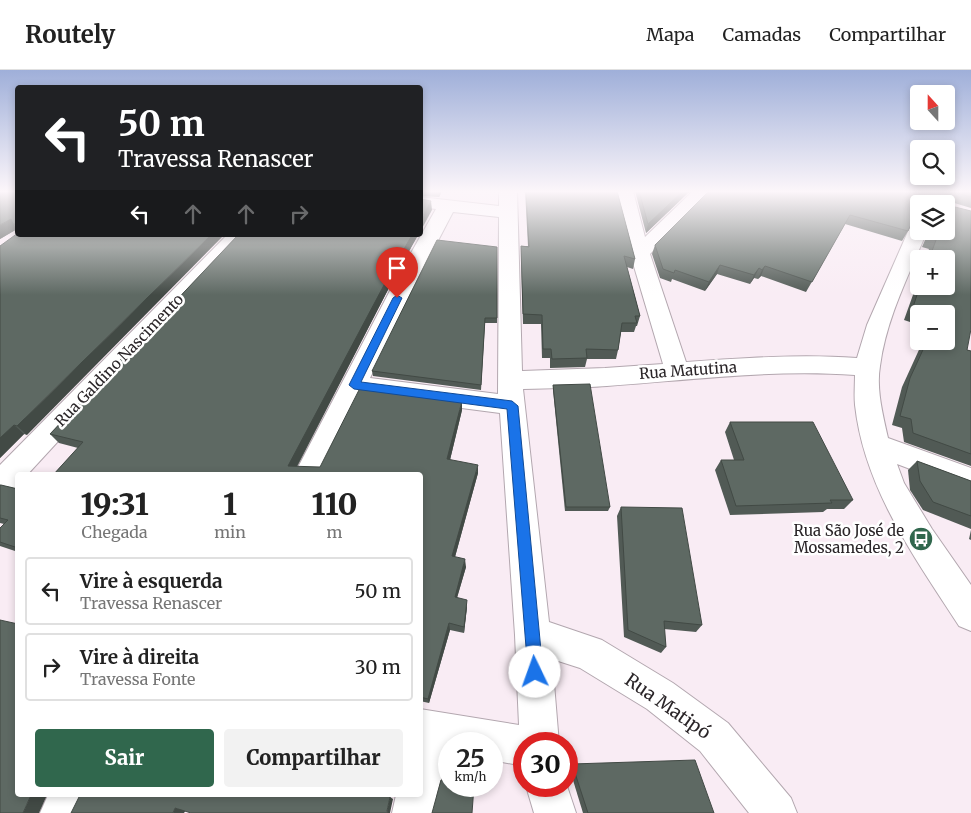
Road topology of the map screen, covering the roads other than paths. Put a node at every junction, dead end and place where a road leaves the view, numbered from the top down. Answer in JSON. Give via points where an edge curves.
{"nodes":[{"id":1,"x":436,"y":226,"type":"edge"},
{"id":2,"x":508,"y":226,"type":"edge"},
{"id":3,"x":633,"y":226,"type":"edge"},
{"id":4,"x":668,"y":226,"type":"edge"},
{"id":5,"x":236,"y":237,"type":"edge"},
{"id":6,"x":914,"y":240,"type":"edge"},
{"id":7,"x":640,"y":253,"type":"junction"},
{"id":8,"x":866,"y":367,"type":"junction"},
{"id":9,"x":677,"y":371,"type":"junction"},
{"id":10,"x":354,"y":385,"type":"junction"},
{"id":11,"x":511,"y":393,"type":"junction"},
{"id":12,"x":876,"y":446,"type":"junction"},
{"id":13,"x":310,"y":472,"type":"edge"},
{"id":14,"x":971,"y":480,"type":"edge"},
{"id":15,"x":0,"y":484,"type":"edge"},
{"id":16,"x":971,"y":614,"type":"edge"},
{"id":17,"x":533,"y":635,"type":"junction"},
{"id":18,"x":426,"y":731,"type":"edge"},
{"id":19,"x":538,"y":732,"type":"edge"},
{"id":20,"x":513,"y":744,"type":"edge"},
{"id":21,"x":423,"y":758,"type":"edge"},
{"id":22,"x":71,"y":797,"type":"edge"},
{"id":23,"x":417,"y":797,"type":"edge"},
{"id":24,"x":551,"y":797,"type":"edge"},
{"id":25,"x":61,"y":813,"type":"edge"},
{"id":26,"x":413,"y":813,"type":"edge"},
{"id":27,"x":555,"y":813,"type":"edge"},
{"id":28,"x":776,"y":813,"type":"edge"}],
"edges":[{"from":1,"to":10,"type":"street"},
{"from":2,"to":11,"type":"street"},
{"from":3,"to":7,"type":"street"},
{"from":4,"to":7,"type":"street"},
{"from":5,"to":15,"type":"street","name":"Rua Galdino Nascimento"},
{"from":6,"to":8,"type":"street","via":[[878,325]]},
{"from":7,"to":9,"type":"street"},
{"from":8,"to":9,"type":"street","name":"Rua Matutina","via":[[812,363]]},
{"from":8,"to":12,"type":"street","via":[[868,405]]},
{"from":9,"to":11,"type":"street","name":"Rua Matutina","via":[[605,377]]},
{"from":10,"to":11,"type":"street","name":"Rua Matutina"},
{"from":10,"to":13,"type":"street"},
{"from":11,"to":17,"type":"street"},
{"from":12,"to":14,"type":"street"},
{"from":12,"to":16,"type":"street","via":[[891,487]]},
{"from":17,"to":19,"type":"street"},
{"from":17,"to":28,"type":"street","name":"Rua Matipó","via":[[589,653],[660,696],[714,737]]},
{"from":18,"to":20,"type":"street"},
{"from":18,"to":21,"type":"street"},
{"from":22,"to":25,"type":"street"},
{"from":23,"to":26,"type":"street"},
{"from":24,"to":27,"type":"street"}]}
